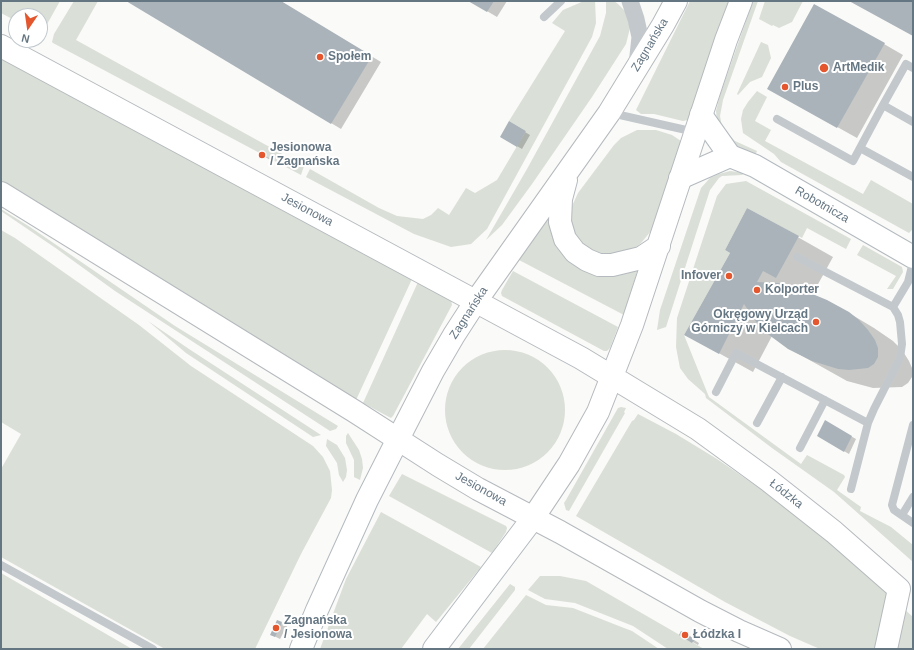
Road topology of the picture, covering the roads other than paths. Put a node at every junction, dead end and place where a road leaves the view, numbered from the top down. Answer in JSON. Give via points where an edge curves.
{"nodes":[{"id":1,"x":561,"y":1,"type":"edge"},
{"id":2,"x":630,"y":1,"type":"edge"},
{"id":3,"x":676,"y":1,"type":"edge"},
{"id":4,"x":741,"y":1,"type":"edge"},
{"id":5,"x":544,"y":17,"type":"dead end"},
{"id":6,"x":1,"y":46,"type":"edge"},
{"id":7,"x":913,"y":68,"type":"edge"},
{"id":8,"x":636,"y":69,"type":"junction"},
{"id":9,"x":883,"y":105,"type":"junction"},
{"id":10,"x":608,"y":113,"type":"junction"},
{"id":11,"x":777,"y":120,"type":"dead end"},
{"id":12,"x":913,"y":122,"type":"edge"},
{"id":13,"x":699,"y":124,"type":"junction"},
{"id":14,"x":860,"y":148,"type":"junction"},
{"id":15,"x":730,"y":156,"type":"junction"},
{"id":16,"x":568,"y":171,"type":"junction"},
{"id":17,"x":913,"y":177,"type":"edge"},
{"id":18,"x":680,"y":178,"type":"junction"},
{"id":19,"x":1,"y":193,"type":"edge"},
{"id":20,"x":659,"y":246,"type":"junction"},
{"id":21,"x":796,"y":257,"type":"dead end"},
{"id":22,"x":913,"y":257,"type":"edge"},
{"id":23,"x":913,"y":262,"type":"edge"},
{"id":24,"x":476,"y":301,"type":"junction"},
{"id":25,"x":892,"y":307,"type":"junction"},
{"id":26,"x":612,"y":376,"type":"junction"},
{"id":27,"x":782,"y":377,"type":"junction"},
{"id":28,"x":716,"y":392,"type":"dead end"},
{"id":29,"x":825,"y":400,"type":"junction"},
{"id":30,"x":868,"y":422,"type":"junction"},
{"id":31,"x":757,"y":423,"type":"dead end"},
{"id":32,"x":913,"y":424,"type":"edge"},
{"id":33,"x":398,"y":440,"type":"junction"},
{"id":34,"x":800,"y":448,"type":"dead end"},
{"id":35,"x":851,"y":489,"type":"dead end"},
{"id":36,"x":913,"y":497,"type":"edge"},
{"id":37,"x":902,"y":515,"type":"junction"},
{"id":38,"x":533,"y":518,"type":"junction"},
{"id":39,"x":913,"y":523,"type":"edge"},
{"id":40,"x":1,"y":565,"type":"edge"},
{"id":41,"x":153,"y":649,"type":"edge"},
{"id":42,"x":301,"y":649,"type":"edge"},
{"id":43,"x":434,"y":649,"type":"edge"},
{"id":44,"x":780,"y":649,"type":"edge"},
{"id":45,"x":886,"y":649,"type":"edge"}],
"edges":[{"from":1,"to":5,"type":"lane"},
{"from":2,"to":8,"type":"street","via":[[640,37]]},
{"from":3,"to":8,"type":"main road","name":"Zagnańska"},
{"from":4,"to":13,"type":"main road"},
{"from":6,"to":24,"type":"main road","name":"Jesionowa"},
{"from":7,"to":9,"type":"lane","via":[[906,64]]},
{"from":8,"to":10,"type":"main road","name":"Zagnańska"},
{"from":9,"to":12,"type":"lane"},
{"from":9,"to":14,"type":"lane"},
{"from":10,"to":13,"type":"lane"},
{"from":10,"to":16,"type":"main road","name":"Zagnańska"},
{"from":11,"to":14,"type":"lane","via":[[853,161]]},
{"from":13,"to":15,"type":"main road"},
{"from":13,"to":18,"type":"main road"},
{"from":14,"to":17,"type":"lane"},
{"from":15,"to":18,"type":"main road"},
{"from":15,"to":22,"type":"main road","name":"Robotnicza","via":[[755,166]]},
{"from":16,"to":20,"type":"main road","via":[[561,199],[560,222],[565,239],[575,252],[600,265],[612,265],[640,258]]},
{"from":16,"to":24,"type":"main road","name":"Zagnańska"},
{"from":18,"to":20,"type":"main road"},
{"from":19,"to":33,"type":"main road","name":"Jesionowa"},
{"from":20,"to":26,"type":"main road"},
{"from":21,"to":25,"type":"lane"},
{"from":23,"to":25,"type":"lane","via":[[908,282]]},
{"from":24,"to":26,"type":"main road","name":"Jesionowa"},
{"from":24,"to":33,"type":"main road","name":"Zagnańska","via":[[433,371]]},
{"from":25,"to":30,"type":"lane","via":[[900,322],[902,352]]},
{"from":26,"to":38,"type":"main road","via":[[598,412],[580,446]]},
{"from":26,"to":45,"type":"main road","name":"Łódzka","via":[[698,430],[768,480],[900,589]]},
{"from":27,"to":28,"type":"lane","via":[[736,353]]},
{"from":27,"to":29,"type":"lane"},
{"from":27,"to":31,"type":"lane"},
{"from":29,"to":30,"type":"lane"},
{"from":29,"to":34,"type":"lane"},
{"from":30,"to":35,"type":"lane"},
{"from":32,"to":37,"type":"lane","via":[[892,501],[894,510]]},
{"from":33,"to":38,"type":"main road","name":"Jesionowa","via":[[478,489]]},
{"from":33,"to":42,"type":"main road","name":"Zagnańska","via":[[367,500]]},
{"from":36,"to":37,"type":"lane"},
{"from":37,"to":39,"type":"lane"},
{"from":38,"to":43,"type":"main road"},
{"from":38,"to":44,"type":"main road","via":[[739,631]]},
{"from":40,"to":41,"type":"lane"}]}
